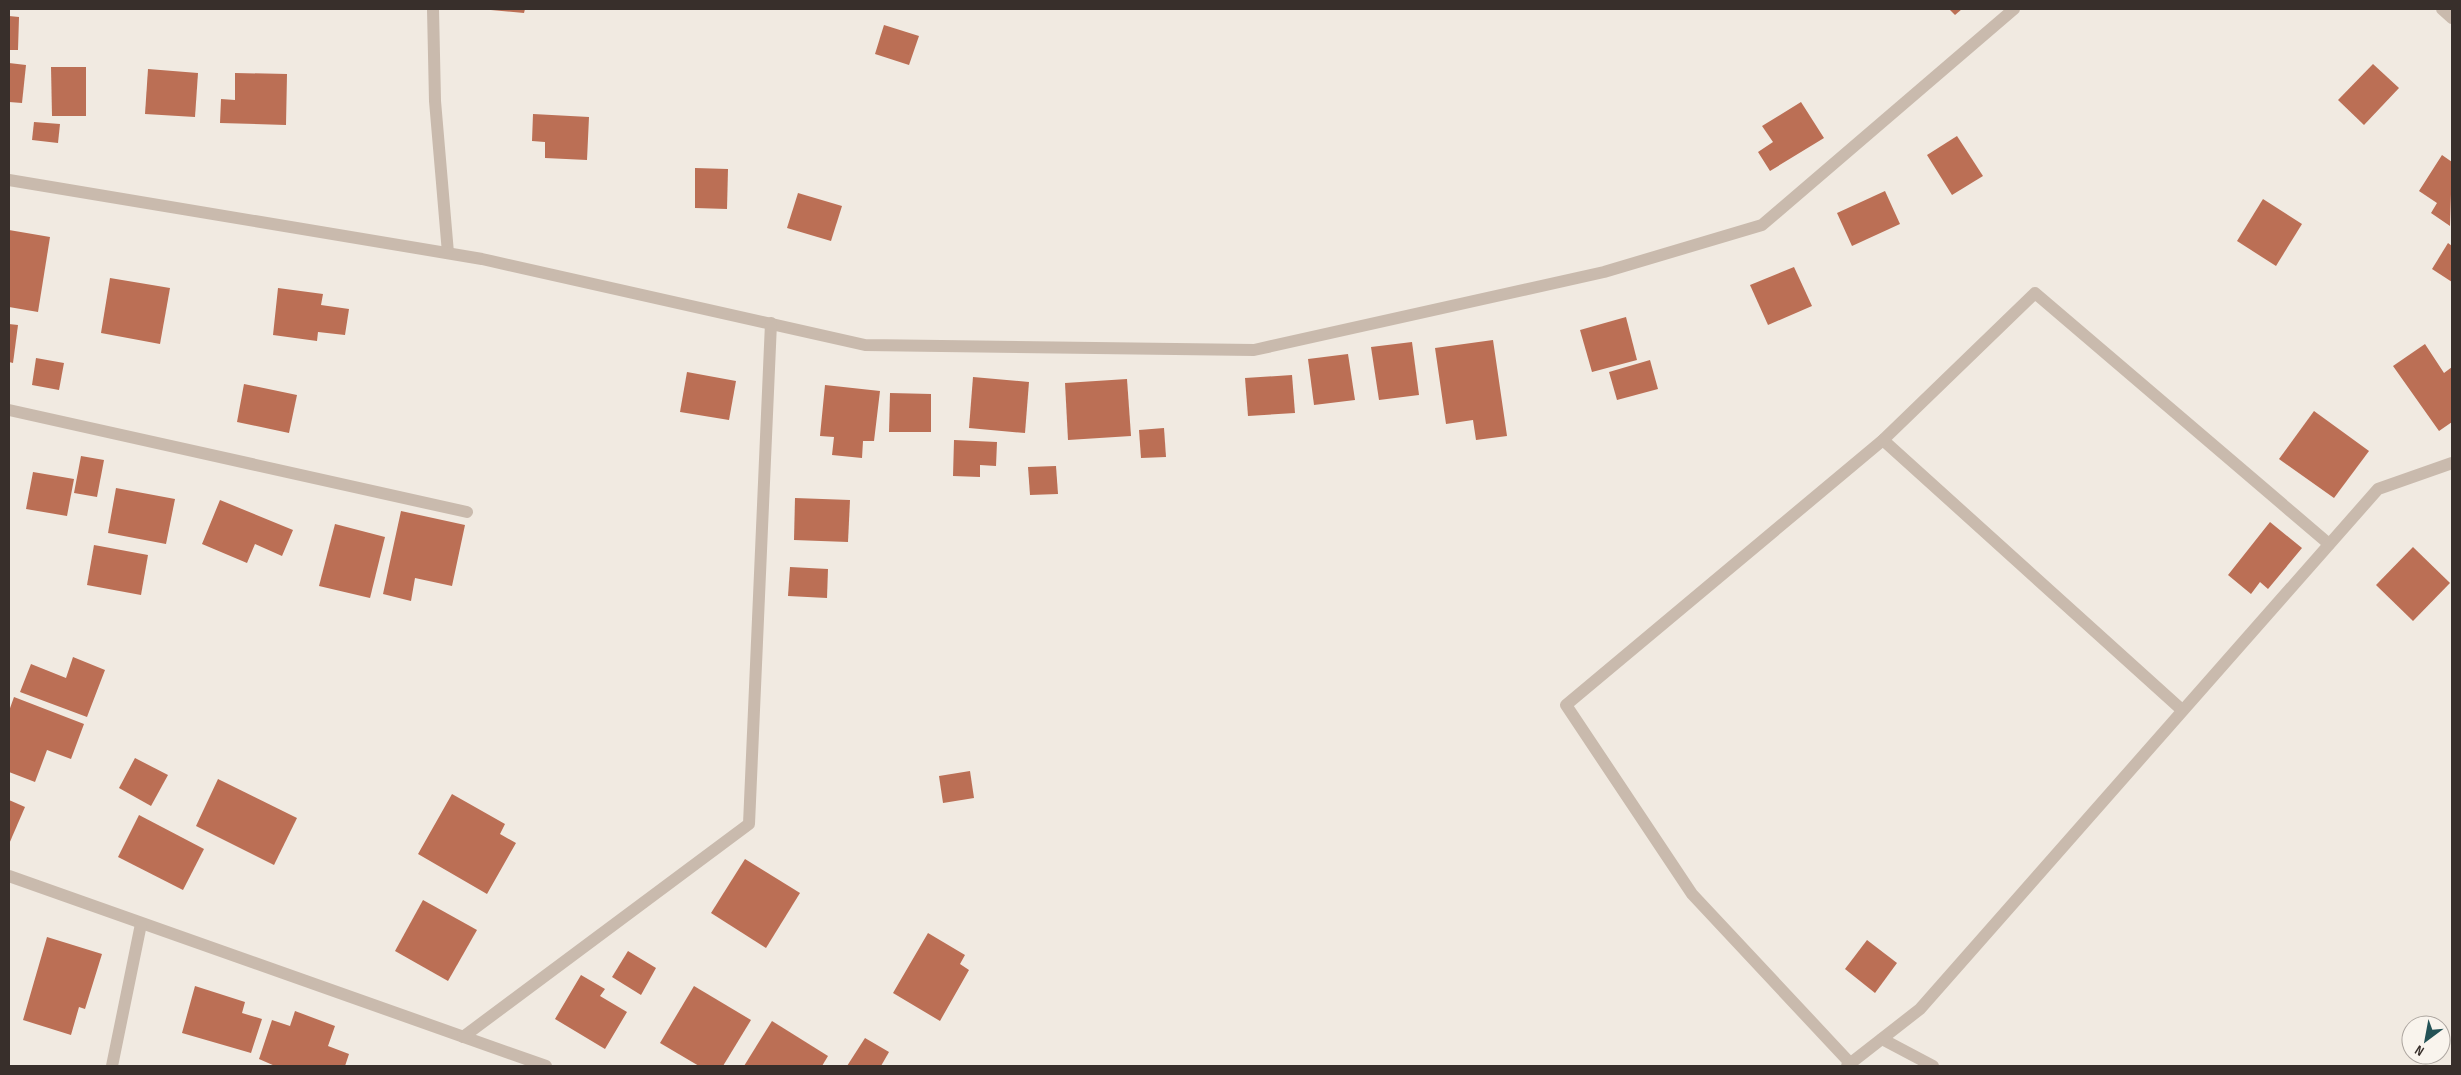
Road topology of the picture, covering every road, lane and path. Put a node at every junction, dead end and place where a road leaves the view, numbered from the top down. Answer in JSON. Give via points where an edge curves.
{"nodes":[{"id":1,"x":433,"y":9,"type":"edge"},
{"id":2,"x":2014,"y":9,"type":"edge"},
{"id":3,"x":2442,"y":9,"type":"edge"},
{"id":4,"x":2452,"y":18,"type":"edge"},
{"id":5,"x":9,"y":180,"type":"edge"},
{"id":6,"x":448,"y":253,"type":"junction"},
{"id":7,"x":771,"y":323,"type":"junction"},
{"id":8,"x":9,"y":410,"type":"edge"},
{"id":9,"x":1883,"y":440,"type":"junction"},
{"id":10,"x":2452,"y":463,"type":"edge"},
{"id":11,"x":467,"y":512,"type":"dead end"},
{"id":12,"x":2329,"y":544,"type":"junction"},
{"id":13,"x":2182,"y":710,"type":"junction"},
{"id":14,"x":9,"y":876,"type":"edge"},
{"id":15,"x":141,"y":924,"type":"junction"},
{"id":16,"x":463,"y":1037,"type":"junction"},
{"id":17,"x":1882,"y":1039,"type":"junction"},
{"id":18,"x":1849,"y":1065,"type":"edge"},
{"id":19,"x":112,"y":1066,"type":"edge"},
{"id":20,"x":546,"y":1066,"type":"edge"},
{"id":21,"x":1932,"y":1066,"type":"edge"}],
"edges":[{"from":1,"to":6,"type":"street","via":[[435,101]]},
{"from":2,"to":7,"type":"street","via":[[1762,225],[1604,272],[1254,350],[865,345]]},
{"from":3,"to":4,"type":"street"},
{"from":5,"to":6,"type":"street"},
{"from":6,"to":7,"type":"street"},
{"from":7,"to":16,"type":"street","via":[[749,824]]},
{"from":8,"to":11,"type":"street"},
{"from":9,"to":12,"type":"street","via":[[2035,293]]},
{"from":9,"to":13,"type":"street"},
{"from":9,"to":18,"type":"street","via":[[1566,705],[1692,894]]},
{"from":10,"to":12,"type":"street","via":[[2378,488]]},
{"from":12,"to":13,"type":"street"},
{"from":13,"to":17,"type":"street","via":[[1920,1009]]},
{"from":14,"to":15,"type":"street"},
{"from":15,"to":16,"type":"street"},
{"from":15,"to":19,"type":"street"},
{"from":16,"to":20,"type":"street"},
{"from":17,"to":18,"type":"street"},
{"from":17,"to":21,"type":"street"}]}
